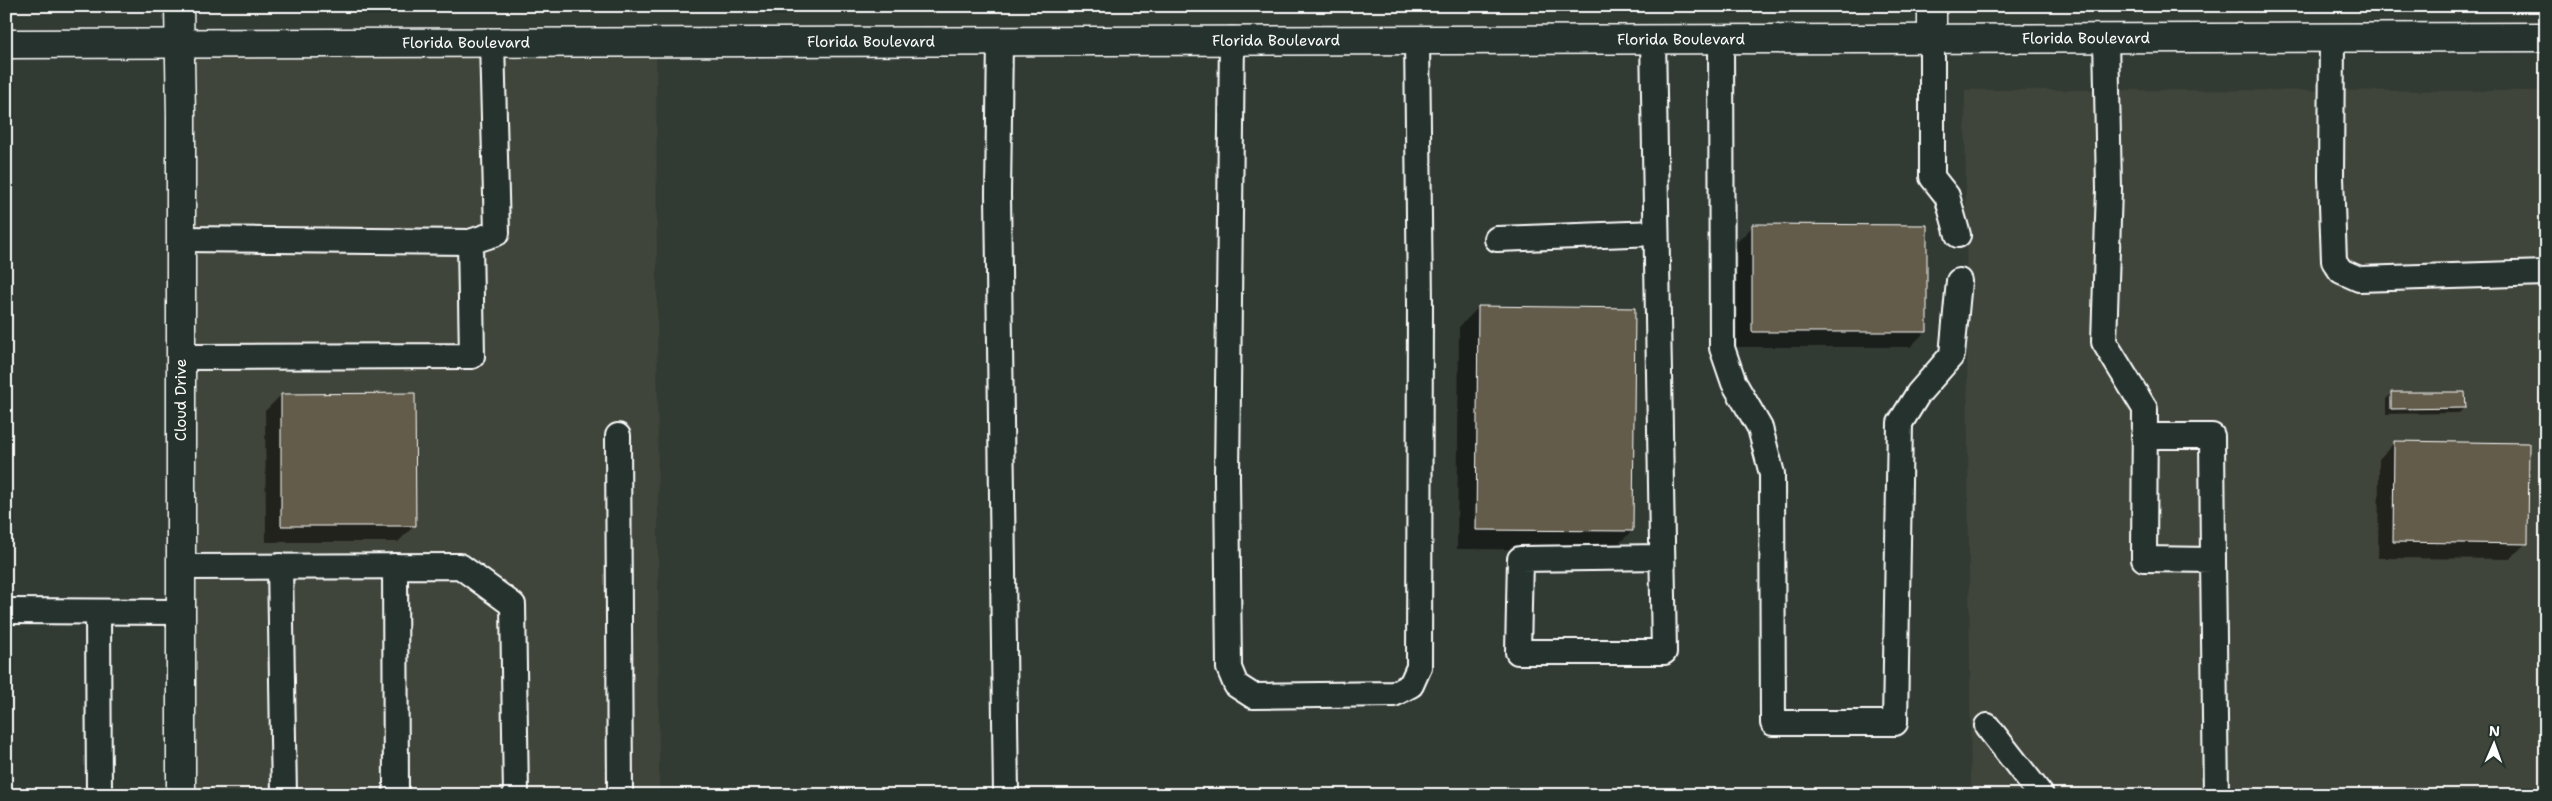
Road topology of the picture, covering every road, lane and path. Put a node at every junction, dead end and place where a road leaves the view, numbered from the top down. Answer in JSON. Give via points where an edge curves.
{"nodes":[{"id":1,"x":179,"y":6,"type":"edge"},
{"id":2,"x":1932,"y":6,"type":"edge"},
{"id":3,"x":2546,"y":37,"type":"edge"},
{"id":4,"x":1721,"y":38,"type":"junction"},
{"id":5,"x":2106,"y":38,"type":"junction"},
{"id":6,"x":2332,"y":38,"type":"junction"},
{"id":7,"x":1232,"y":39,"type":"junction"},
{"id":8,"x":1653,"y":39,"type":"junction"},
{"id":9,"x":1000,"y":40,"type":"junction"},
{"id":10,"x":1417,"y":40,"type":"junction"},
{"id":11,"x":1932,"y":40,"type":"junction"},
{"id":12,"x":492,"y":42,"type":"junction"},
{"id":13,"x":179,"y":43,"type":"junction"},
{"id":14,"x":6,"y":44,"type":"edge"},
{"id":15,"x":1656,"y":233,"type":"junction"},
{"id":16,"x":1958,"y":235,"type":"dead end"},
{"id":17,"x":181,"y":239,"type":"junction"},
{"id":18,"x":1497,"y":239,"type":"dead end"},
{"id":19,"x":470,"y":242,"type":"junction"},
{"id":20,"x":2546,"y":273,"type":"edge"},
{"id":21,"x":1959,"y":280,"type":"dead end"},
{"id":22,"x":181,"y":357,"type":"junction"},
{"id":23,"x":618,"y":436,"type":"dead end"},
{"id":24,"x":2144,"y":436,"type":"junction"},
{"id":25,"x":1662,"y":557,"type":"junction"},
{"id":26,"x":2213,"y":560,"type":"junction"},
{"id":27,"x":280,"y":566,"type":"junction"},
{"id":28,"x":395,"y":566,"type":"junction"},
{"id":29,"x":181,"y":567,"type":"junction"},
{"id":30,"x":6,"y":611,"type":"edge"},
{"id":31,"x":98,"y":612,"type":"junction"},
{"id":32,"x":181,"y":612,"type":"junction"},
{"id":33,"x":1987,"y":726,"type":"dead end"},
{"id":34,"x":99,"y":795,"type":"edge"},
{"id":35,"x":181,"y":795,"type":"edge"},
{"id":36,"x":284,"y":795,"type":"edge"},
{"id":37,"x":396,"y":795,"type":"edge"},
{"id":38,"x":516,"y":795,"type":"edge"},
{"id":39,"x":620,"y":795,"type":"edge"},
{"id":40,"x":1006,"y":795,"type":"edge"},
{"id":41,"x":2041,"y":795,"type":"edge"},
{"id":42,"x":2216,"y":795,"type":"edge"}],
"edges":[{"from":1,"to":13,"type":"main road","name":"Cloud Drive"},
{"from":2,"to":11,"type":"main road"},
{"from":3,"to":6,"type":"main road","name":"Florida Boulevard"},
{"from":4,"to":8,"type":"main road","name":"Florida Boulevard"},
{"from":4,"to":11,"type":"main road","name":"Florida Boulevard"},
{"from":4,"to":21,"type":"lane","via":[[1722,348],[1734,383],[1760,428],[1772,474],[1773,723],[1895,723],[1900,423],[1918,394],[1952,355]]},
{"from":5,"to":6,"type":"main road","name":"Florida Boulevard"},
{"from":5,"to":11,"type":"main road","name":"Florida Boulevard"},
{"from":5,"to":24,"type":"lane","via":[[2109,189],[2104,342],[2144,409]]},
{"from":6,"to":20,"type":"lane","via":[[2334,261],[2341,271],[2359,279]]},
{"from":7,"to":9,"type":"main road","name":"Florida Boulevard"},
{"from":7,"to":10,"type":"main road","name":"Florida Boulevard"},
{"from":7,"to":10,"type":"lane","via":[[1227,466],[1229,668],[1236,685],[1252,696],[1394,694],[1411,685],[1419,667]]},
{"from":8,"to":10,"type":"main road","name":"Florida Boulevard"},
{"from":8,"to":15,"type":"lane"},
{"from":9,"to":12,"type":"main road","name":"Florida Boulevard"},
{"from":9,"to":40,"type":"lane","via":[[998,194]]},
{"from":11,"to":16,"type":"lane","via":[[1932,176],[1947,196]]},
{"from":12,"to":13,"type":"main road","name":"Florida Boulevard"},
{"from":12,"to":19,"type":"lane","via":[[497,233]]},
{"from":13,"to":14,"type":"main road","name":"Florida Boulevard"},
{"from":13,"to":17,"type":"main road","name":"Cloud Drive"},
{"from":15,"to":18,"type":"lane"},
{"from":15,"to":25,"type":"lane"},
{"from":17,"to":19,"type":"lane"},
{"from":17,"to":22,"type":"main road","name":"Cloud Drive"},
{"from":19,"to":22,"type":"lane","via":[[472,356]]},
{"from":22,"to":29,"type":"main road","name":"Cloud Drive"},
{"from":23,"to":39,"type":"lane"},
{"from":24,"to":26,"type":"lane","via":[[2212,436]]},
{"from":24,"to":26,"type":"lane","via":[[2144,559]]},
{"from":25,"to":25,"type":"lane","via":[[1664,652],[1518,652],[1520,559]]},
{"from":26,"to":42,"type":"lane"},
{"from":27,"to":28,"type":"lane"},
{"from":27,"to":29,"type":"lane"},
{"from":27,"to":36,"type":"lane"},
{"from":28,"to":37,"type":"lane"},
{"from":28,"to":38,"type":"lane","via":[[460,566],[513,605]]},
{"from":29,"to":32,"type":"main road","name":"Cloud Drive"},
{"from":30,"to":31,"type":"lane"},
{"from":31,"to":32,"type":"lane"},
{"from":31,"to":34,"type":"lane"},
{"from":32,"to":35,"type":"main road","name":"Cloud Drive"},
{"from":33,"to":41,"type":"lane"}]}
